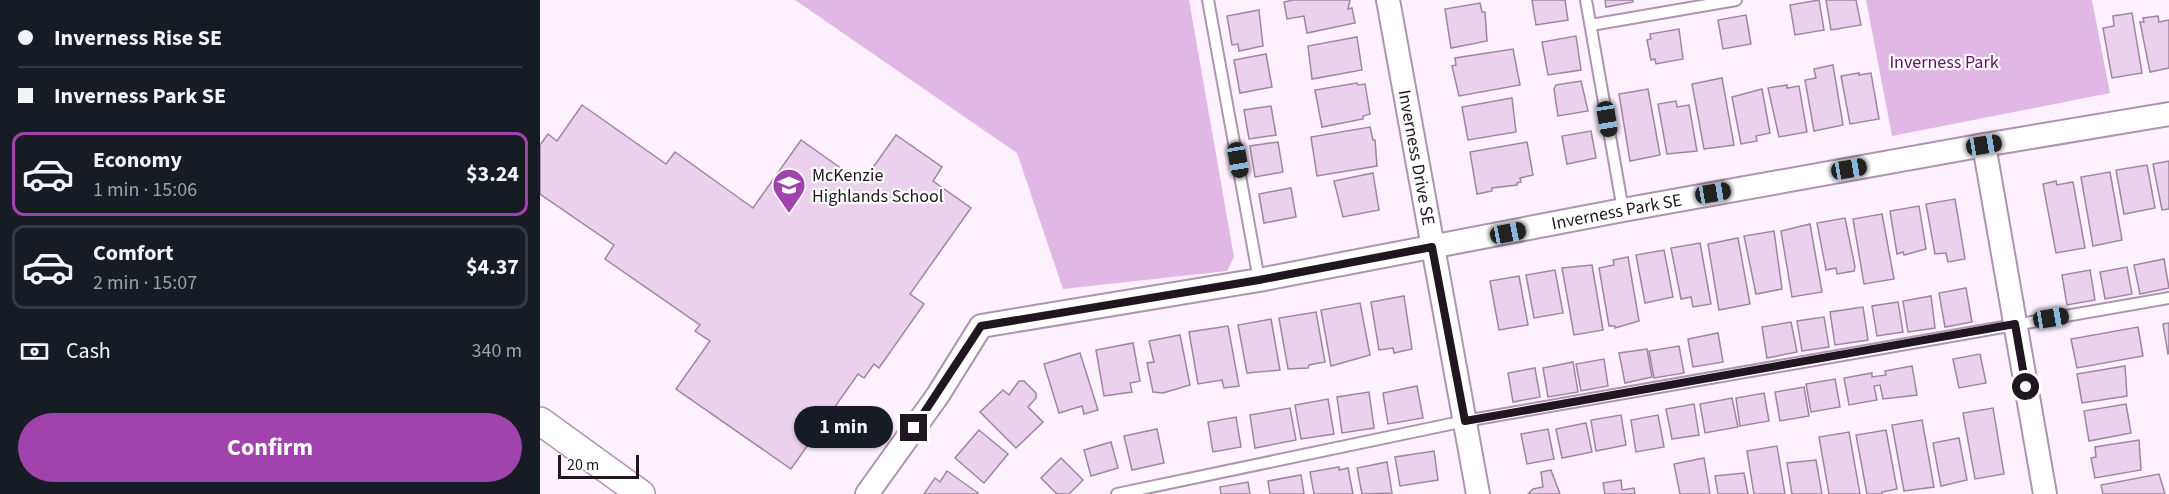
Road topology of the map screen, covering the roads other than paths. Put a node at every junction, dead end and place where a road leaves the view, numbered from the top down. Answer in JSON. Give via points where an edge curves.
{"nodes":[{"id":1,"x":1208,"y":0,"type":"edge"},
{"id":2,"x":1388,"y":0,"type":"edge"},
{"id":3,"x":1586,"y":0,"type":"edge"},
{"id":4,"x":1736,"y":0,"type":"edge"},
{"id":5,"x":1591,"y":25,"type":"junction"},
{"id":6,"x":2169,"y":114,"type":"edge"},
{"id":7,"x":1984,"y":145,"type":"junction"},
{"id":8,"x":1623,"y":210,"type":"junction"},
{"id":9,"x":1432,"y":247,"type":"junction"},
{"id":10,"x":1259,"y":280,"type":"junction"},
{"id":11,"x":2169,"y":298,"type":"edge"},
{"id":12,"x":2015,"y":324,"type":"junction"},
{"id":13,"x":540,"y":421,"type":"edge"},
{"id":14,"x":1465,"y":421,"type":"junction"},
{"id":15,"x":641,"y":494,"type":"edge"},
{"id":16,"x":867,"y":494,"type":"edge"},
{"id":17,"x":1117,"y":494,"type":"edge"},
{"id":18,"x":1478,"y":494,"type":"edge"},
{"id":19,"x":2045,"y":494,"type":"edge"}],
"edges":[{"from":1,"to":10,"type":"lane"},
{"from":2,"to":9,"type":"street","name":"Inverness Drive SE"},
{"from":3,"to":5,"type":"lane"},
{"from":4,"to":5,"type":"lane"},
{"from":5,"to":8,"type":"lane"},
{"from":6,"to":7,"type":"street","name":"Inverness Park SE"},
{"from":7,"to":8,"type":"street","name":"Inverness Park SE"},
{"from":7,"to":12,"type":"street"},
{"from":8,"to":9,"type":"street","name":"Inverness Park SE"},
{"from":9,"to":10,"type":"street","name":"Inverness Park SE"},
{"from":9,"to":14,"type":"street","name":"Inverness Drive SE"},
{"from":10,"to":16,"type":"street","name":"Inverness Park SE","via":[[981,326]]},
{"from":11,"to":12,"type":"lane"},
{"from":12,"to":14,"type":"lane"},
{"from":12,"to":19,"type":"street"},
{"from":13,"to":15,"type":"street"},
{"from":14,"to":17,"type":"lane"},
{"from":14,"to":18,"type":"street","name":"Inverness Drive SE"}]}
